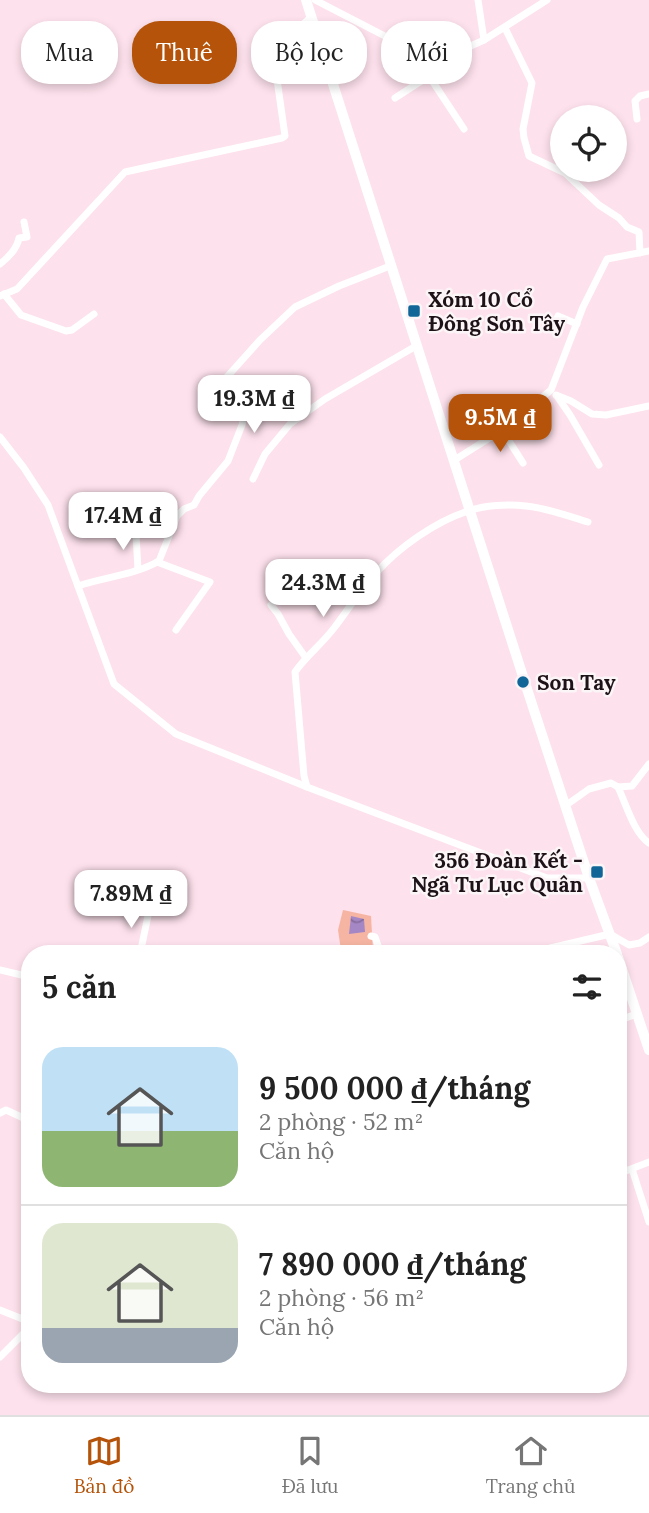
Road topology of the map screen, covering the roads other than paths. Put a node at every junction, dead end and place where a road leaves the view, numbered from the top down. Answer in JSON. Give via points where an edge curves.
{"nodes":[{"id":1,"x":306,"y":0,"type":"edge"},
{"id":2,"x":315,"y":0,"type":"edge"},
{"id":3,"x":478,"y":0,"type":"edge"},
{"id":4,"x":547,"y":0,"type":"edge"},
{"id":5,"x":311,"y":17,"type":"junction"},
{"id":6,"x":505,"y":28,"type":"junction"},
{"id":7,"x":381,"y":34,"type":"edge"},
{"id":8,"x":484,"y":40,"type":"junction"},
{"id":9,"x":472,"y":45,"type":"edge"},
{"id":10,"x":417,"y":84,"type":"edge"},
{"id":11,"x":434,"y":84,"type":"edge"},
{"id":12,"x":649,"y":94,"type":"edge"},
{"id":13,"x":395,"y":98,"type":"dead end"},
{"id":14,"x":637,"y":119,"type":"dead end"},
{"id":15,"x":464,"y":129,"type":"dead end"},
{"id":16,"x":24,"y":222,"type":"dead end"},
{"id":17,"x":649,"y":251,"type":"edge"},
{"id":18,"x":640,"y":253,"type":"junction"},
{"id":19,"x":0,"y":264,"type":"edge"},
{"id":20,"x":390,"y":266,"type":"junction"},
{"id":21,"x":2,"y":295,"type":"edge"},
{"id":22,"x":94,"y":314,"type":"dead end"},
{"id":23,"x":577,"y":324,"type":"junction"},
{"id":24,"x":553,"y":328,"type":"dead end"},
{"id":25,"x":416,"y":346,"type":"junction"},
{"id":26,"x":554,"y":393,"type":"junction"},
{"id":27,"x":649,"y":406,"type":"edge"},
{"id":28,"x":502,"y":430,"type":"junction"},
{"id":29,"x":0,"y":437,"type":"edge"},
{"id":30,"x":453,"y":461,"type":"junction"},
{"id":31,"x":523,"y":463,"type":"dead end"},
{"id":32,"x":599,"y":465,"type":"dead end"},
{"id":33,"x":253,"y":479,"type":"dead end"},
{"id":34,"x":469,"y":510,"type":"junction"},
{"id":35,"x":588,"y":522,"type":"dead end"},
{"id":36,"x":120,"y":525,"type":"dead end"},
{"id":37,"x":157,"y":562,"type":"junction"},
{"id":38,"x":138,"y":569,"type":"junction"},
{"id":39,"x":78,"y":586,"type":"junction"},
{"id":40,"x":271,"y":605,"type":"dead end"},
{"id":41,"x":176,"y":630,"type":"dead end"},
{"id":42,"x":306,"y":659,"type":"junction"},
{"id":43,"x":649,"y":764,"type":"edge"},
{"id":44,"x":307,"y":787,"type":"junction"},
{"id":45,"x":618,"y":787,"type":"junction"},
{"id":46,"x":565,"y":806,"type":"junction"},
{"id":47,"x":649,"y":844,"type":"edge"},
{"id":48,"x":590,"y":878,"type":"junction"},
{"id":49,"x":149,"y":911,"type":"dead end"},
{"id":50,"x":610,"y":934,"type":"junction"},
{"id":51,"x":371,"y":936,"type":"dead end"},
{"id":52,"x":649,"y":937,"type":"edge"},
{"id":53,"x":142,"y":945,"type":"edge"},
{"id":54,"x":378,"y":945,"type":"edge"},
{"id":55,"x":563,"y":945,"type":"edge"},
{"id":56,"x":614,"y":945,"type":"edge"},
{"id":57,"x":0,"y":970,"type":"edge"},
{"id":58,"x":21,"y":975,"type":"edge"},
{"id":59,"x":627,"y":987,"type":"edge"},
{"id":60,"x":636,"y":1014,"type":"junction"},
{"id":61,"x":627,"y":1018,"type":"edge"},
{"id":62,"x":649,"y":1050,"type":"edge"},
{"id":63,"x":0,"y":1113,"type":"edge"},
{"id":64,"x":21,"y":1117,"type":"edge"},
{"id":65,"x":649,"y":1162,"type":"edge"},
{"id":66,"x":632,"y":1168,"type":"junction"},
{"id":67,"x":627,"y":1170,"type":"edge"},
{"id":68,"x":649,"y":1222,"type":"edge"},
{"id":69,"x":0,"y":1310,"type":"edge"},
{"id":70,"x":21,"y":1319,"type":"edge"},
{"id":71,"x":21,"y":1336,"type":"edge"},
{"id":72,"x":0,"y":1357,"type":"edge"}],
"edges":[{"from":1,"to":5,"type":"highway"},
{"from":2,"to":7,"type":"street"},
{"from":3,"to":8,"type":"street"},
{"from":4,"to":6,"type":"street"},
{"from":5,"to":20,"type":"highway"},
{"from":5,"to":21,"type":"street","via":[[279,46],[275,65],[285,136],[125,172],[17,289]]},
{"from":6,"to":8,"type":"street"},
{"from":6,"to":18,"type":"street","via":[[532,83],[523,129],[529,156],[565,173],[627,228],[639,232]]},
{"from":8,"to":9,"type":"street"},
{"from":10,"to":13,"type":"street"},
{"from":11,"to":15,"type":"street"},
{"from":12,"to":14,"type":"street","via":[[635,101]]},
{"from":16,"to":19,"type":"street","via":[[27,237],[19,238],[9,258]]},
{"from":17,"to":18,"type":"street"},
{"from":18,"to":23,"type":"street","via":[[607,259]]},
{"from":20,"to":25,"type":"highway"},
{"from":20,"to":37,"type":"street","via":[[295,307],[218,385],[218,395],[242,418],[242,425],[228,461],[194,505],[177,516]]},
{"from":21,"to":22,"type":"street","via":[[21,315],[66,331]]},
{"from":23,"to":24,"type":"street","via":[[558,314]]},
{"from":23,"to":26,"type":"street"},
{"from":25,"to":30,"type":"highway"},
{"from":25,"to":33,"type":"street","via":[[290,424],[265,454]]},
{"from":26,"to":27,"type":"street","via":[[592,414]]},
{"from":26,"to":28,"type":"street"},
{"from":26,"to":32,"type":"street"},
{"from":28,"to":30,"type":"street"},
{"from":28,"to":31,"type":"street"},
{"from":29,"to":39,"type":"street","via":[[48,505]]},
{"from":30,"to":34,"type":"highway"},
{"from":34,"to":35,"type":"street","via":[[529,506]]},
{"from":34,"to":42,"type":"street","via":[[403,548],[377,572]]},
{"from":34,"to":46,"type":"highway"},
{"from":36,"to":38,"type":"street","via":[[136,535]]},
{"from":37,"to":38,"type":"street"},
{"from":37,"to":41,"type":"street","via":[[210,582]]},
{"from":38,"to":39,"type":"street"},
{"from":39,"to":44,"type":"street","via":[[114,684],[176,734]]},
{"from":40,"to":42,"type":"street"},
{"from":42,"to":44,"type":"street","via":[[295,672]]},
{"from":43,"to":45,"type":"street","via":[[632,786]]},
{"from":44,"to":48,"type":"street","via":[[547,878]]},
{"from":45,"to":46,"type":"street","via":[[611,783],[596,786]]},
{"from":45,"to":47,"type":"street","via":[[638,833]]},
{"from":46,"to":48,"type":"highway"},
{"from":48,"to":50,"type":"highway"},
{"from":49,"to":53,"type":"street"},
{"from":50,"to":52,"type":"street","via":[[629,945]]},
{"from":50,"to":55,"type":"street"},
{"from":50,"to":56,"type":"highway"},
{"from":51,"to":54,"type":"street"},
{"from":57,"to":58,"type":"street"},
{"from":59,"to":60,"type":"highway"},
{"from":60,"to":61,"type":"street"},
{"from":60,"to":62,"type":"highway"},
{"from":63,"to":64,"type":"street","via":[[6,1110]]},
{"from":65,"to":66,"type":"street"},
{"from":66,"to":67,"type":"street"},
{"from":66,"to":68,"type":"street"},
{"from":69,"to":70,"type":"street"},
{"from":71,"to":72,"type":"street"}]}
